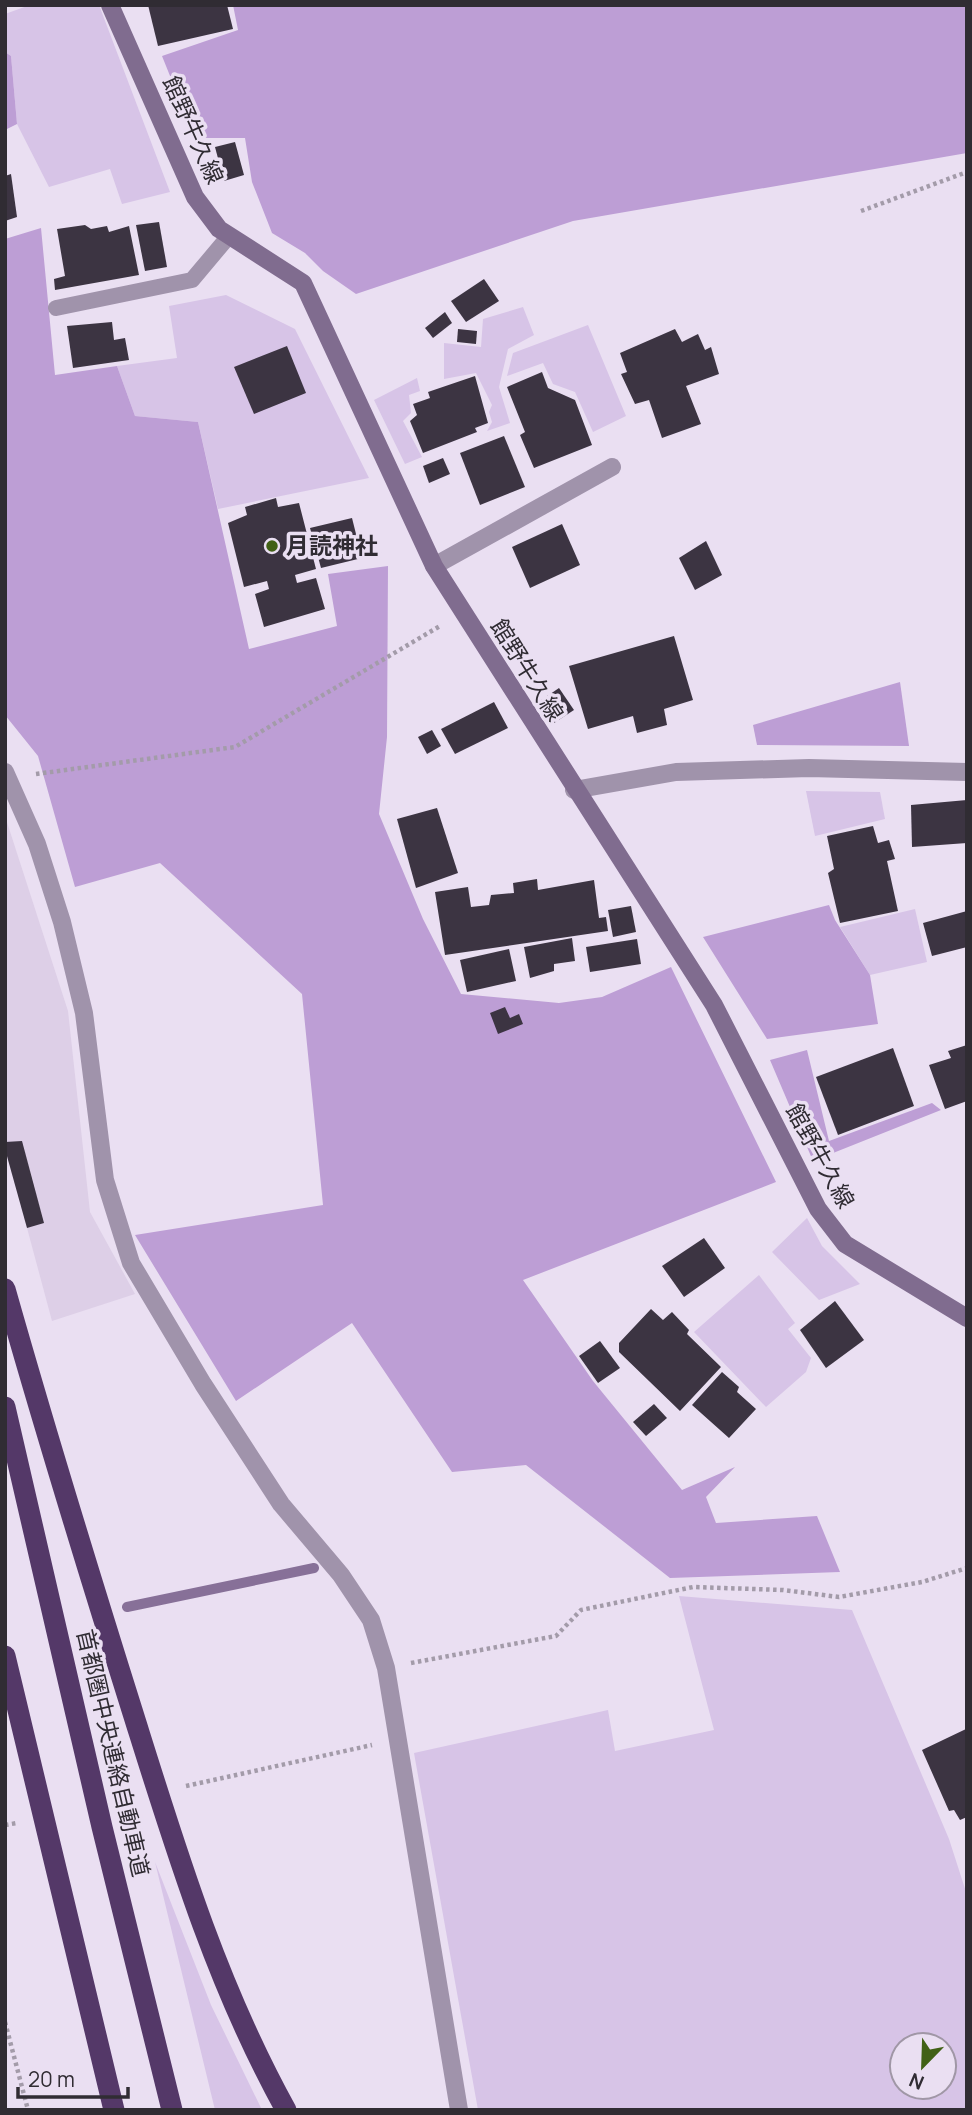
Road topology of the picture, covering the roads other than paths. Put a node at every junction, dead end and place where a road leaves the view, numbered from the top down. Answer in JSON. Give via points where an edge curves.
{"nodes":[{"id":1,"x":110,"y":5,"type":"edge"},
{"id":2,"x":229,"y":236,"type":"junction"},
{"id":3,"x":57,"y":308,"type":"dead end"},
{"id":4,"x":612,"y":467,"type":"dead end"},
{"id":5,"x":434,"y":566,"type":"junction"},
{"id":6,"x":967,"y":772,"type":"edge"},
{"id":7,"x":7,"y":776,"type":"edge"},
{"id":8,"x":575,"y":790,"type":"junction"},
{"id":9,"x":5,"y":1289,"type":"edge"},
{"id":10,"x":967,"y":1318,"type":"edge"},
{"id":11,"x":5,"y":1407,"type":"edge"},
{"id":12,"x":5,"y":1656,"type":"edge"},
{"id":13,"x":114,"y":2110,"type":"edge"},
{"id":14,"x":172,"y":2110,"type":"edge"},
{"id":15,"x":286,"y":2110,"type":"edge"},
{"id":16,"x":459,"y":2110,"type":"edge"}],
"edges":[{"from":1,"to":2,"type":"main road","name":"館野牛久線","via":[[195,197]]},
{"from":2,"to":3,"type":"lane","via":[[192,280]]},
{"from":2,"to":5,"type":"main road","name":"館野牛久線","via":[[303,284]]},
{"from":4,"to":5,"type":"street"},
{"from":5,"to":8,"type":"main road","name":"館野牛久線"},
{"from":6,"to":8,"type":"street","via":[[809,768],[676,772]]},
{"from":7,"to":16,"type":"street","via":[[37,844],[62,922],[84,1013],[105,1180],[131,1263],[281,1504],[341,1575],[371,1620],[386,1668]]},
{"from":8,"to":10,"type":"main road","name":"館野牛久線","via":[[714,1005],[818,1209],[845,1244]]},
{"from":9,"to":15,"type":"highway","via":[[194,1903],[230,2000]]},
{"from":11,"to":14,"type":"highway","name":"首都圏中央連絡自動車道"},
{"from":12,"to":13,"type":"highway"}]}
